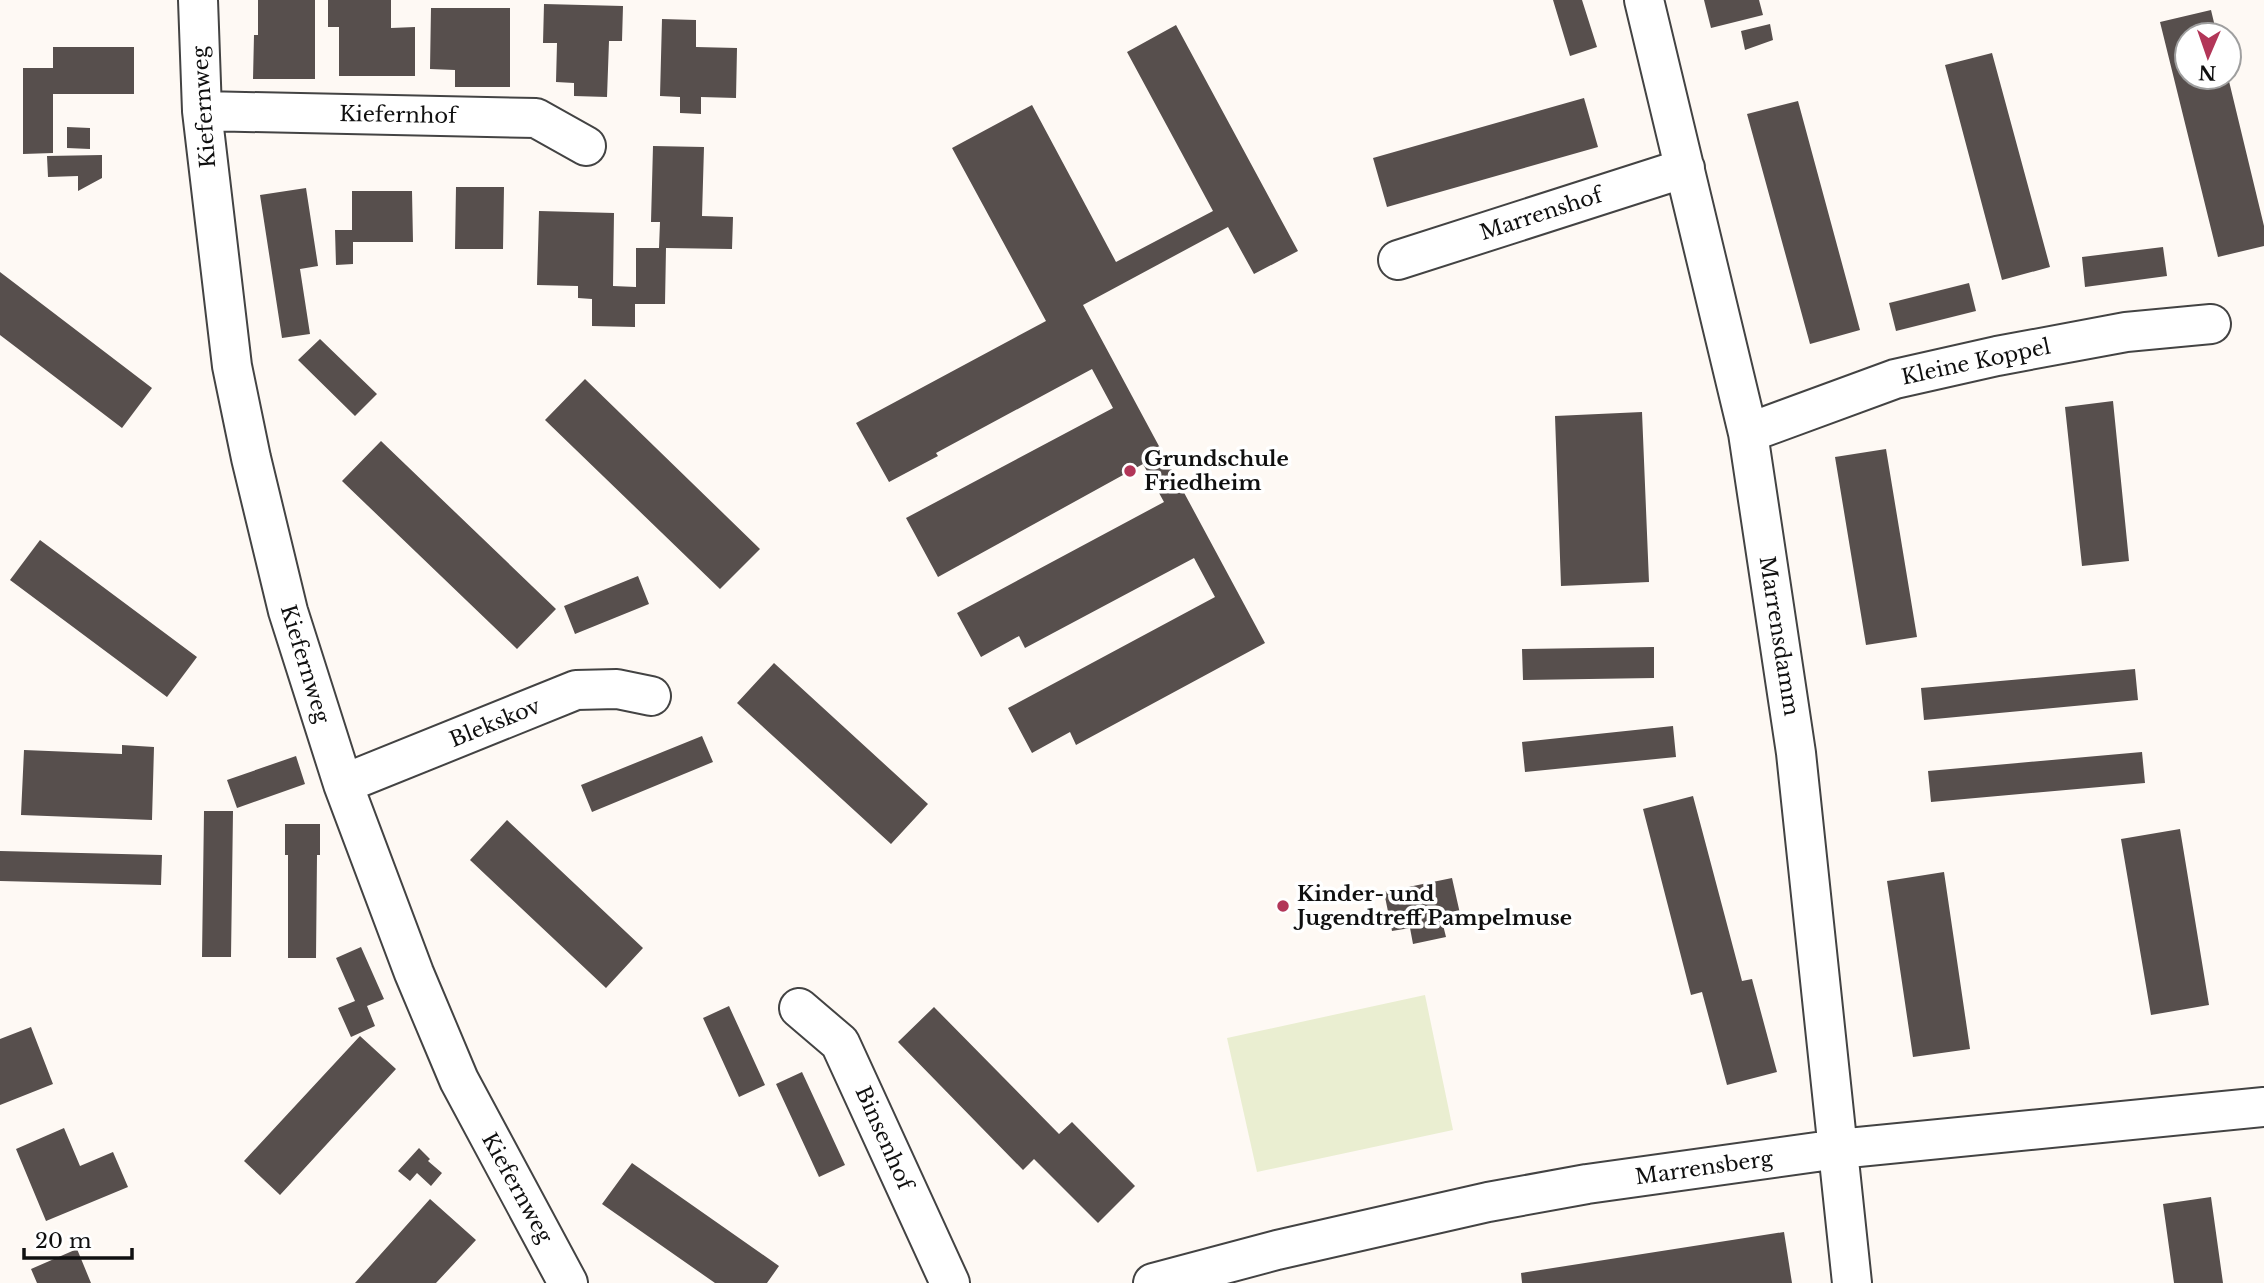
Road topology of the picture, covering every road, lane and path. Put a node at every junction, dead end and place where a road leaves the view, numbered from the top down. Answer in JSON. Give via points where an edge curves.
{"nodes":[{"id":1,"x":198,"y":0,"type":"edge"},
{"id":2,"x":1644,"y":0,"type":"edge"},
{"id":3,"x":202,"y":111,"type":"junction"},
{"id":4,"x":586,"y":146,"type":"dead end"},
{"id":5,"x":1685,"y":168,"type":"junction"},
{"id":6,"x":1398,"y":260,"type":"dead end"},
{"id":7,"x":2211,"y":324,"type":"dead end"},
{"id":8,"x":1748,"y":433,"type":"junction"},
{"id":9,"x":651,"y":695,"type":"dead end"},
{"id":10,"x":343,"y":784,"type":"junction"},
{"id":11,"x":799,"y":1008,"type":"dead end"},
{"id":12,"x":2264,"y":1108,"type":"edge"},
{"id":13,"x":1838,"y":1149,"type":"junction"},
{"id":14,"x":568,"y":1283,"type":"edge"},
{"id":15,"x":950,"y":1283,"type":"edge"},
{"id":16,"x":1153,"y":1283,"type":"edge"},
{"id":17,"x":1852,"y":1283,"type":"edge"}],
"edges":[{"from":1,"to":3,"type":"street","name":"Kiefernweg"},
{"from":2,"to":5,"type":"street","name":"Marrensdamm"},
{"from":3,"to":4,"type":"street","name":"Kiefernhof","via":[[536,118]]},
{"from":3,"to":10,"type":"street","name":"Kiefernweg","via":[[232,366],[251,458],[288,611]]},
{"from":5,"to":6,"type":"street","name":"Marrenshof"},
{"from":5,"to":8,"type":"street","name":"Marrensdamm"},
{"from":7,"to":8,"type":"street","name":"Kleine Koppel","via":[[2126,332],[1895,379]]},
{"from":8,"to":13,"type":"street","name":"Marrensdamm","via":[[1796,754]]},
{"from":9,"to":10,"type":"street","name":"Blekskov","via":[[617,689],[576,691]]},
{"from":10,"to":14,"type":"street","name":"Kiefernweg","via":[[459,1080]]},
{"from":11,"to":15,"type":"street","name":"Binsenhof","via":[[840,1043]]},
{"from":12,"to":13,"type":"street","name":"Marrensberg"},
{"from":13,"to":16,"type":"street","name":"Marrensberg","via":[[1488,1202]]},
{"from":13,"to":17,"type":"street","name":"Marrensdamm"}]}
